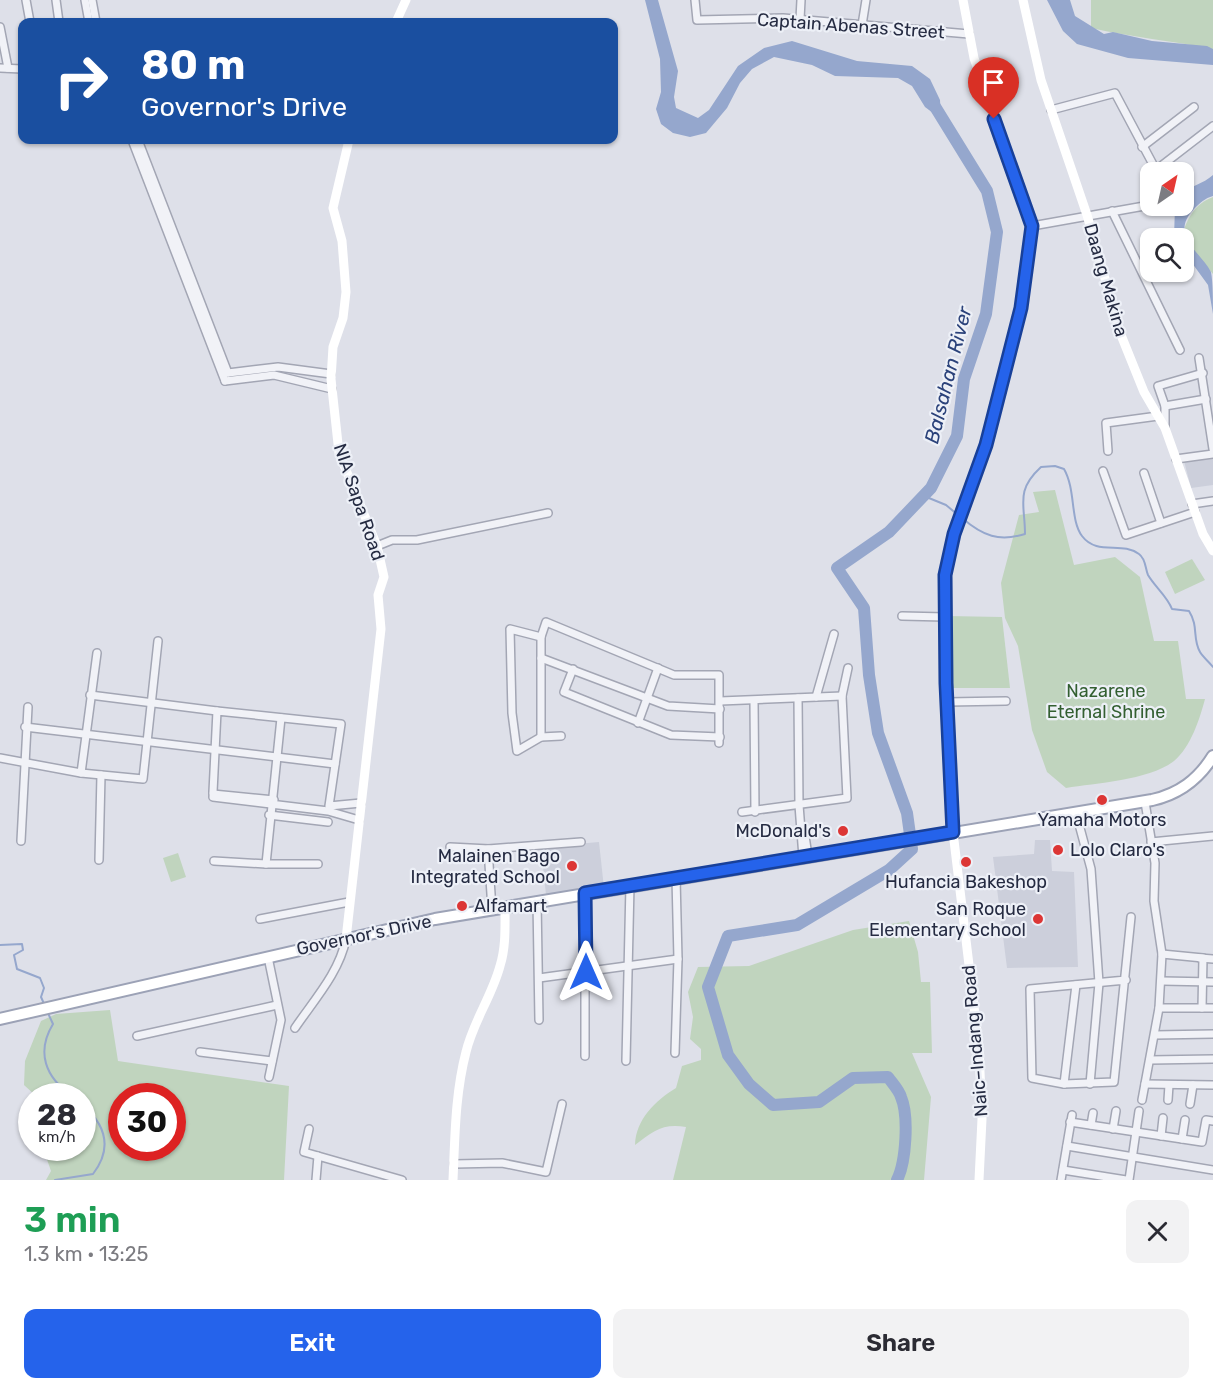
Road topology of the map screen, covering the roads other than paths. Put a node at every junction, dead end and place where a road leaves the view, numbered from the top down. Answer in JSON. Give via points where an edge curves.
{"nodes":[{"id":1,"x":26,"y":0,"type":"edge"},
{"id":2,"x":56,"y":0,"type":"edge"},
{"id":3,"x":86,"y":0,"type":"edge"},
{"id":4,"x":92,"y":0,"type":"edge"},
{"id":5,"x":406,"y":0,"type":"edge"},
{"id":6,"x":695,"y":0,"type":"edge"},
{"id":7,"x":801,"y":0,"type":"edge"},
{"id":8,"x":866,"y":0,"type":"edge"},
{"id":9,"x":963,"y":0,"type":"edge"},
{"id":10,"x":1023,"y":0,"type":"edge"},
{"id":11,"x":29,"y":18,"type":"edge"},
{"id":12,"x":58,"y":18,"type":"edge"},
{"id":13,"x":88,"y":18,"type":"edge"},
{"id":14,"x":95,"y":18,"type":"edge"},
{"id":15,"x":398,"y":18,"type":"edge"},
{"id":16,"x":800,"y":20,"type":"junction"},
{"id":17,"x":862,"y":25,"type":"junction"},
{"id":18,"x":0,"y":27,"type":"edge"},
{"id":19,"x":969,"y":34,"type":"junction"},
{"id":20,"x":4,"y":68,"type":"edge"},
{"id":21,"x":1194,"y":107,"type":"dead end"},
{"id":22,"x":1052,"y":110,"type":"junction"},
{"id":23,"x":1213,"y":126,"type":"edge"},
{"id":24,"x":134,"y":144,"type":"edge"},
{"id":25,"x":139,"y":144,"type":"edge"},
{"id":26,"x":348,"y":144,"type":"edge"},
{"id":27,"x":1142,"y":147,"type":"junction"},
{"id":28,"x":1151,"y":162,"type":"edge"},
{"id":29,"x":1167,"y":162,"type":"edge"},
{"id":30,"x":1140,"y":207,"type":"edge"},
{"id":31,"x":1112,"y":211,"type":"junction"},
{"id":32,"x":1087,"y":214,"type":"junction"},
{"id":33,"x":1032,"y":226,"type":"junction"},
{"id":34,"x":1180,"y":350,"type":"dead end"},
{"id":35,"x":1200,"y":358,"type":"dead end"},
{"id":36,"x":284,"y":368,"type":"junction"},
{"id":37,"x":1203,"y":373,"type":"junction"},
{"id":38,"x":331,"y":374,"type":"junction"},
{"id":39,"x":226,"y":377,"type":"junction"},
{"id":40,"x":283,"y":377,"type":"junction"},
{"id":41,"x":332,"y":389,"type":"junction"},
{"id":42,"x":1206,"y":399,"type":"junction"},
{"id":43,"x":1165,"y":406,"type":"junction"},
{"id":44,"x":1158,"y":416,"type":"junction"},
{"id":45,"x":1165,"y":428,"type":"junction"},
{"id":46,"x":1213,"y":449,"type":"edge"},
{"id":47,"x":1108,"y":451,"type":"dead end"},
{"id":48,"x":1213,"y":454,"type":"edge"},
{"id":49,"x":1176,"y":459,"type":"junction"},
{"id":50,"x":1103,"y":471,"type":"dead end"},
{"id":51,"x":1144,"y":473,"type":"dead end"},
{"id":52,"x":1213,"y":501,"type":"edge"},
{"id":53,"x":1194,"y":508,"type":"junction"},
{"id":54,"x":548,"y":513,"type":"dead end"},
{"id":55,"x":1161,"y":523,"type":"junction"},
{"id":56,"x":377,"y":546,"type":"junction"},
{"id":57,"x":1213,"y":551,"type":"edge"},
{"id":58,"x":902,"y":616,"type":"dead end"},
{"id":59,"x":945,"y":617,"type":"junction"},
{"id":60,"x":834,"y":634,"type":"dead end"},
{"id":61,"x":541,"y":637,"type":"junction"},
{"id":62,"x":158,"y":641,"type":"dead end"},
{"id":63,"x":97,"y":653,"type":"dead end"},
{"id":64,"x":541,"y":658,"type":"junction"},
{"id":65,"x":658,"y":668,"type":"junction"},
{"id":66,"x":848,"y":668,"type":"dead end"},
{"id":67,"x":573,"y":669,"type":"junction"},
{"id":68,"x":90,"y":695,"type":"junction"},
{"id":69,"x":842,"y":696,"type":"junction"},
{"id":70,"x":816,"y":697,"type":"junction"},
{"id":71,"x":646,"y":698,"type":"junction"},
{"id":72,"x":798,"y":698,"type":"junction"},
{"id":73,"x":754,"y":701,"type":"junction"},
{"id":74,"x":1006,"y":701,"type":"dead end"},
{"id":75,"x":947,"y":702,"type":"junction"},
{"id":76,"x":152,"y":704,"type":"junction"},
{"id":77,"x":720,"y":705,"type":"junction"},
{"id":78,"x":28,"y":707,"type":"dead end"},
{"id":79,"x":217,"y":711,"type":"junction"},
{"id":80,"x":281,"y":718,"type":"junction"},
{"id":81,"x":638,"y":723,"type":"junction"},
{"id":82,"x":25,"y":727,"type":"junction"},
{"id":83,"x":85,"y":735,"type":"junction"},
{"id":84,"x":561,"y":736,"type":"dead end"},
{"id":85,"x":541,"y":737,"type":"junction"},
{"id":86,"x":148,"y":743,"type":"junction"},
{"id":87,"x":214,"y":751,"type":"junction"},
{"id":88,"x":1213,"y":756,"type":"edge"},
{"id":89,"x":276,"y":757,"type":"junction"},
{"id":90,"x":0,"y":758,"type":"edge"},
{"id":91,"x":24,"y":761,"type":"junction"},
{"id":92,"x":335,"y":764,"type":"junction"},
{"id":93,"x":81,"y":772,"type":"junction"},
{"id":94,"x":100,"y":775,"type":"junction"},
{"id":95,"x":271,"y":802,"type":"junction"},
{"id":96,"x":1145,"y":802,"type":"junction"},
{"id":97,"x":361,"y":803,"type":"junction"},
{"id":98,"x":799,"y":805,"type":"junction"},
{"id":99,"x":328,"y":809,"type":"junction"},
{"id":100,"x":742,"y":812,"type":"dead end"},
{"id":101,"x":755,"y":812,"type":"junction"},
{"id":102,"x":1076,"y":813,"type":"junction"},
{"id":103,"x":269,"y":815,"type":"junction"},
{"id":104,"x":359,"y":820,"type":"junction"},
{"id":105,"x":328,"y":822,"type":"dead end"},
{"id":106,"x":953,"y":832,"type":"junction"},
{"id":107,"x":1213,"y":836,"type":"edge"},
{"id":108,"x":21,"y":841,"type":"dead end"},
{"id":109,"x":581,"y":842,"type":"dead end"},
{"id":110,"x":1151,"y":842,"type":"junction"},
{"id":111,"x":450,"y":847,"type":"dead end"},
{"id":112,"x":489,"y":849,"type":"junction"},
{"id":113,"x":805,"y":853,"type":"junction"},
{"id":114,"x":99,"y":860,"type":"dead end"},
{"id":115,"x":214,"y":861,"type":"dead end"},
{"id":116,"x":266,"y":864,"type":"junction"},
{"id":117,"x":318,"y":864,"type":"dead end"},
{"id":118,"x":676,"y":878,"type":"junction"},
{"id":119,"x":630,"y":885,"type":"junction"},
{"id":120,"x":585,"y":893,"type":"junction"},
{"id":121,"x":537,"y":901,"type":"junction"},
{"id":122,"x":349,"y":902,"type":"junction"},
{"id":123,"x":505,"y":907,"type":"junction"},
{"id":124,"x":492,"y":909,"type":"junction"},
{"id":125,"x":1131,"y":917,"type":"dead end"},
{"id":126,"x":260,"y":920,"type":"dead end"},
{"id":127,"x":346,"y":939,"type":"junction"},
{"id":128,"x":1162,"y":954,"type":"junction"},
{"id":129,"x":268,"y":957,"type":"junction"},
{"id":130,"x":1200,"y":958,"type":"junction"},
{"id":131,"x":678,"y":959,"type":"junction"},
{"id":132,"x":1213,"y":959,"type":"edge"},
{"id":133,"x":629,"y":966,"type":"junction"},
{"id":134,"x":586,"y":972,"type":"junction"},
{"id":135,"x":539,"y":978,"type":"junction"},
{"id":136,"x":1126,"y":980,"type":"junction"},
{"id":137,"x":1162,"y":981,"type":"junction"},
{"id":138,"x":1099,"y":982,"type":"junction"},
{"id":139,"x":1203,"y":982,"type":"junction"},
{"id":140,"x":1213,"y":982,"type":"edge"},
{"id":141,"x":1076,"y":985,"type":"junction"},
{"id":142,"x":278,"y":1005,"type":"junction"},
{"id":143,"x":1159,"y":1008,"type":"junction"},
{"id":144,"x":1202,"y":1008,"type":"junction"},
{"id":145,"x":1213,"y":1008,"type":"edge"},
{"id":146,"x":0,"y":1019,"type":"edge"},
{"id":147,"x":539,"y":1020,"type":"dead end"},
{"id":148,"x":295,"y":1028,"type":"dead end"},
{"id":149,"x":1213,"y":1034,"type":"edge"},
{"id":150,"x":1155,"y":1035,"type":"junction"},
{"id":151,"x":137,"y":1036,"type":"dead end"},
{"id":152,"x":200,"y":1052,"type":"dead end"},
{"id":153,"x":675,"y":1053,"type":"dead end"},
{"id":154,"x":585,"y":1056,"type":"dead end"},
{"id":155,"x":1213,"y":1059,"type":"edge"},
{"id":156,"x":1150,"y":1060,"type":"junction"},
{"id":157,"x":272,"y":1061,"type":"junction"},
{"id":158,"x":626,"y":1061,"type":"dead end"},
{"id":159,"x":268,"y":1077,"type":"dead end"},
{"id":160,"x":1064,"y":1084,"type":"junction"},
{"id":161,"x":1090,"y":1084,"type":"junction"},
{"id":162,"x":1145,"y":1084,"type":"junction"},
{"id":163,"x":1169,"y":1084,"type":"junction"},
{"id":164,"x":1193,"y":1085,"type":"junction"},
{"id":165,"x":1213,"y":1085,"type":"edge"},
{"id":166,"x":1142,"y":1100,"type":"dead end"},
{"id":167,"x":1168,"y":1100,"type":"dead end"},
{"id":168,"x":562,"y":1104,"type":"dead end"},
{"id":169,"x":1190,"y":1104,"type":"dead end"},
{"id":170,"x":1116,"y":1111,"type":"dead end"},
{"id":171,"x":1139,"y":1111,"type":"dead end"},
{"id":172,"x":1093,"y":1113,"type":"dead end"},
{"id":173,"x":1163,"y":1118,"type":"dead end"},
{"id":174,"x":1185,"y":1120,"type":"dead end"},
{"id":175,"x":1213,"y":1121,"type":"edge"},
{"id":176,"x":1091,"y":1125,"type":"junction"},
{"id":177,"x":309,"y":1129,"type":"dead end"},
{"id":178,"x":1113,"y":1129,"type":"junction"},
{"id":179,"x":1136,"y":1133,"type":"junction"},
{"id":180,"x":1161,"y":1136,"type":"junction"},
{"id":181,"x":1182,"y":1139,"type":"junction"},
{"id":182,"x":1066,"y":1146,"type":"junction"},
{"id":183,"x":318,"y":1156,"type":"junction"},
{"id":184,"x":1132,"y":1157,"type":"junction"},
{"id":185,"x":454,"y":1164,"type":"junction"},
{"id":186,"x":1063,"y":1170,"type":"junction"},
{"id":187,"x":1213,"y":1170,"type":"edge"},
{"id":188,"x":378,"y":1176,"type":"edge"},
{"id":189,"x":316,"y":1180,"type":"edge"},
{"id":190,"x":402,"y":1180,"type":"edge"},
{"id":191,"x":453,"y":1180,"type":"edge"},
{"id":192,"x":979,"y":1180,"type":"edge"},
{"id":193,"x":1061,"y":1180,"type":"edge"},
{"id":194,"x":1128,"y":1180,"type":"edge"}],
"edges":[{"from":1,"to":11,"type":"street"},
{"from":2,"to":12,"type":"street"},
{"from":3,"to":13,"type":"street"},
{"from":4,"to":14,"type":"street"},
{"from":5,"to":15,"type":"street"},
{"from":6,"to":16,"type":"street","name":"Captain Abenas Street","via":[[697,20]]},
{"from":7,"to":16,"type":"street"},
{"from":8,"to":17,"type":"street"},
{"from":9,"to":19,"type":"street"},
{"from":10,"to":22,"type":"street","name":"Daang Makina"},
{"from":16,"to":17,"type":"street","name":"Captain Abenas Street"},
{"from":17,"to":19,"type":"street","name":"Captain Abenas Street"},
{"from":18,"to":20,"type":"street"},
{"from":19,"to":33,"type":"street"},
{"from":21,"to":27,"type":"street"},
{"from":22,"to":27,"type":"street","via":[[1114,93]]},
{"from":22,"to":32,"type":"street","name":"Daang Makina"},
{"from":23,"to":29,"type":"street"},
{"from":24,"to":39,"type":"street"},
{"from":25,"to":39,"type":"street"},
{"from":26,"to":38,"type":"street","name":"NIA Sapa Road","via":[[333,208],[342,241],[346,292]]},
{"from":27,"to":28,"type":"street"},
{"from":30,"to":31,"type":"street"},
{"from":31,"to":32,"type":"street"},
{"from":31,"to":34,"type":"street"},
{"from":32,"to":33,"type":"street"},
{"from":32,"to":44,"type":"street","name":"Daang Makina","via":[[1121,335]]},
{"from":33,"to":59,"type":"street","name":"Naic–Indang Road","via":[[1021,308],[986,445],[945,575]]},
{"from":35,"to":37,"type":"street"},
{"from":36,"to":38,"type":"street"},
{"from":36,"to":39,"type":"street"},
{"from":36,"to":40,"type":"street"},
{"from":37,"to":42,"type":"street"},
{"from":37,"to":43,"type":"street","via":[[1158,386]]},
{"from":38,"to":41,"type":"street","name":"NIA Sapa Road"},
{"from":39,"to":40,"type":"street"},
{"from":40,"to":41,"type":"street"},
{"from":41,"to":56,"type":"street","name":"NIA Sapa Road","via":[[339,453]]},
{"from":42,"to":43,"type":"street"},
{"from":42,"to":46,"type":"street"},
{"from":43,"to":45,"type":"street"},
{"from":44,"to":45,"type":"street","name":"Daang Makina"},
{"from":44,"to":47,"type":"street","via":[[1106,423]]},
{"from":45,"to":49,"type":"street","name":"Daang Makina"},
{"from":48,"to":49,"type":"street"},
{"from":49,"to":53,"type":"street","name":"Daang Makina"},
{"from":50,"to":55,"type":"street","via":[[1126,535]]},
{"from":51,"to":55,"type":"street"},
{"from":52,"to":53,"type":"street"},
{"from":53,"to":55,"type":"street"},
{"from":53,"to":57,"type":"street","name":"Daang Makina"},
{"from":54,"to":56,"type":"street","via":[[417,540],[392,540]]},
{"from":56,"to":97,"type":"street","name":"NIA Sapa Road","via":[[384,577],[378,595],[381,629]]},
{"from":58,"to":59,"type":"street"},
{"from":59,"to":75,"type":"street","name":"Naic–Indang Road"},
{"from":60,"to":70,"type":"street"},
{"from":61,"to":64,"type":"street"},
{"from":61,"to":65,"type":"street","via":[[546,622]]},
{"from":61,"to":85,"type":"street","via":[[510,629],[517,751]]},
{"from":62,"to":76,"type":"street"},
{"from":63,"to":68,"type":"street"},
{"from":64,"to":67,"type":"street"},
{"from":64,"to":85,"type":"street"},
{"from":65,"to":71,"type":"street"},
{"from":65,"to":77,"type":"street","via":[[674,675],[719,675]]},
{"from":66,"to":69,"type":"street"},
{"from":67,"to":71,"type":"street"},
{"from":67,"to":81,"type":"street","via":[[564,692]]},
{"from":68,"to":76,"type":"street"},
{"from":68,"to":83,"type":"street"},
{"from":69,"to":70,"type":"street"},
{"from":69,"to":98,"type":"street","via":[[847,798]]},
{"from":70,"to":72,"type":"street"},
{"from":71,"to":77,"type":"street","via":[[668,706]]},
{"from":71,"to":81,"type":"street"},
{"from":72,"to":73,"type":"street"},
{"from":72,"to":98,"type":"street"},
{"from":73,"to":77,"type":"street"},
{"from":73,"to":101,"type":"street"},
{"from":74,"to":75,"type":"street"},
{"from":75,"to":106,"type":"street","name":"Naic–Indang Road"},
{"from":76,"to":79,"type":"street"},
{"from":76,"to":86,"type":"street"},
{"from":77,"to":81,"type":"street","via":[[720,740],[671,735]]},
{"from":78,"to":82,"type":"street"},
{"from":79,"to":80,"type":"street"},
{"from":79,"to":87,"type":"street"},
{"from":80,"to":89,"type":"street"},
{"from":80,"to":92,"type":"street","via":[[341,724]]},
{"from":82,"to":83,"type":"street"},
{"from":82,"to":91,"type":"street"},
{"from":83,"to":86,"type":"street"},
{"from":83,"to":93,"type":"street"},
{"from":84,"to":85,"type":"street"},
{"from":86,"to":87,"type":"street"},
{"from":86,"to":94,"type":"street","via":[[143,779]]},
{"from":87,"to":89,"type":"street"},
{"from":87,"to":95,"type":"street","via":[[213,797]]},
{"from":88,"to":96,"type":"main road","name":"Governor's Drive","via":[[1181,790]]},
{"from":89,"to":92,"type":"street"},
{"from":89,"to":95,"type":"street"},
{"from":90,"to":91,"type":"street"},
{"from":91,"to":93,"type":"street"},
{"from":91,"to":108,"type":"street"},
{"from":92,"to":99,"type":"street"},
{"from":93,"to":94,"type":"street"},
{"from":94,"to":114,"type":"street"},
{"from":95,"to":99,"type":"street"},
{"from":95,"to":103,"type":"street"},
{"from":96,"to":102,"type":"main road","name":"Governor's Drive"},
{"from":96,"to":110,"type":"street"},
{"from":97,"to":99,"type":"street"},
{"from":97,"to":104,"type":"street","name":"NIA Sapa Road"},
{"from":98,"to":101,"type":"street"},
{"from":98,"to":113,"type":"street"},
{"from":99,"to":104,"type":"street"},
{"from":100,"to":101,"type":"street"},
{"from":102,"to":106,"type":"main road","name":"Governor's Drive"},
{"from":102,"to":138,"type":"street","via":[[1091,869]]},
{"from":103,"to":105,"type":"street"},
{"from":103,"to":116,"type":"street"},
{"from":104,"to":122,"type":"street","name":"NIA Sapa Road"},
{"from":106,"to":113,"type":"main road","name":"Governor's Drive"},
{"from":106,"to":192,"type":"street","name":"Naic–Indang Road","via":[[979,1048]]},
{"from":107,"to":110,"type":"street"},
{"from":109,"to":112,"type":"street"},
{"from":110,"to":128,"type":"street"},
{"from":111,"to":112,"type":"street"},
{"from":112,"to":124,"type":"street"},
{"from":113,"to":118,"type":"main road","name":"Governor's Drive"},
{"from":115,"to":116,"type":"street"},
{"from":116,"to":117,"type":"street"},
{"from":118,"to":119,"type":"main road","name":"Governor's Drive"},
{"from":118,"to":131,"type":"street"},
{"from":119,"to":120,"type":"main road","name":"Governor's Drive"},
{"from":119,"to":133,"type":"street"},
{"from":120,"to":121,"type":"main road","name":"Governor's Drive"},
{"from":120,"to":134,"type":"street"},
{"from":121,"to":123,"type":"main road","name":"Governor's Drive"},
{"from":121,"to":135,"type":"street"},
{"from":122,"to":126,"type":"street"},
{"from":122,"to":127,"type":"street","name":"NIA Sapa Road"},
{"from":123,"to":124,"type":"main road","name":"Governor's Drive"},
{"from":123,"to":185,"type":"street","via":[[505,946],[500,968],[466,1053],[454,1123]]},
{"from":124,"to":127,"type":"main road","name":"Governor's Drive"},
{"from":125,"to":136,"type":"street"},
{"from":127,"to":129,"type":"main road","name":"Governor's Drive"},
{"from":127,"to":148,"type":"street","via":[[344,952],[326,984]]},
{"from":128,"to":130,"type":"street"},
{"from":128,"to":137,"type":"street"},
{"from":129,"to":142,"type":"street"},
{"from":129,"to":146,"type":"main road","name":"Governor's Drive"},
{"from":130,"to":132,"type":"street"},
{"from":130,"to":139,"type":"street"},
{"from":131,"to":133,"type":"street"},
{"from":131,"to":153,"type":"street"},
{"from":133,"to":134,"type":"street"},
{"from":133,"to":158,"type":"street"},
{"from":134,"to":135,"type":"street"},
{"from":134,"to":154,"type":"street"},
{"from":135,"to":147,"type":"street"},
{"from":136,"to":138,"type":"street"},
{"from":136,"to":161,"type":"street","via":[[1114,1082]]},
{"from":137,"to":139,"type":"street"},
{"from":137,"to":143,"type":"street"},
{"from":138,"to":141,"type":"street"},
{"from":138,"to":161,"type":"street"},
{"from":139,"to":140,"type":"street"},
{"from":139,"to":144,"type":"street"},
{"from":141,"to":160,"type":"street"},
{"from":141,"to":160,"type":"street","via":[[1030,989],[1032,1078]]},
{"from":142,"to":151,"type":"street"},
{"from":142,"to":157,"type":"street","via":[[281,1020]]},
{"from":143,"to":144,"type":"street"},
{"from":143,"to":150,"type":"street"},
{"from":144,"to":145,"type":"street"},
{"from":149,"to":150,"type":"street"},
{"from":150,"to":156,"type":"street"},
{"from":152,"to":157,"type":"street"},
{"from":155,"to":156,"type":"street"},
{"from":156,"to":162,"type":"street"},
{"from":157,"to":159,"type":"street"},
{"from":160,"to":161,"type":"street"},
{"from":162,"to":163,"type":"street"},
{"from":162,"to":166,"type":"street"},
{"from":163,"to":164,"type":"street"},
{"from":163,"to":167,"type":"street"},
{"from":164,"to":165,"type":"street"},
{"from":164,"to":169,"type":"street"},
{"from":168,"to":185,"type":"street","via":[[546,1172],[502,1163]]},
{"from":170,"to":178,"type":"street"},
{"from":171,"to":179,"type":"street"},
{"from":172,"to":176,"type":"street"},
{"from":173,"to":180,"type":"street"},
{"from":174,"to":181,"type":"street"},
{"from":175,"to":181,"type":"street","via":[[1206,1120],[1203,1142]]},
{"from":176,"to":178,"type":"street"},
{"from":176,"to":182,"type":"street","via":[[1071,1118]]},
{"from":177,"to":183,"type":"street","via":[[304,1152]]},
{"from":178,"to":179,"type":"street"},
{"from":179,"to":180,"type":"street"},
{"from":179,"to":184,"type":"street"},
{"from":180,"to":181,"type":"street"},
{"from":182,"to":184,"type":"street"},
{"from":182,"to":186,"type":"street"},
{"from":183,"to":188,"type":"street"},
{"from":183,"to":189,"type":"street"},
{"from":184,"to":187,"type":"street"},
{"from":184,"to":194,"type":"street"},
{"from":185,"to":191,"type":"street"},
{"from":186,"to":193,"type":"street"},
{"from":186,"to":194,"type":"street"},
{"from":188,"to":190,"type":"street"}]}
